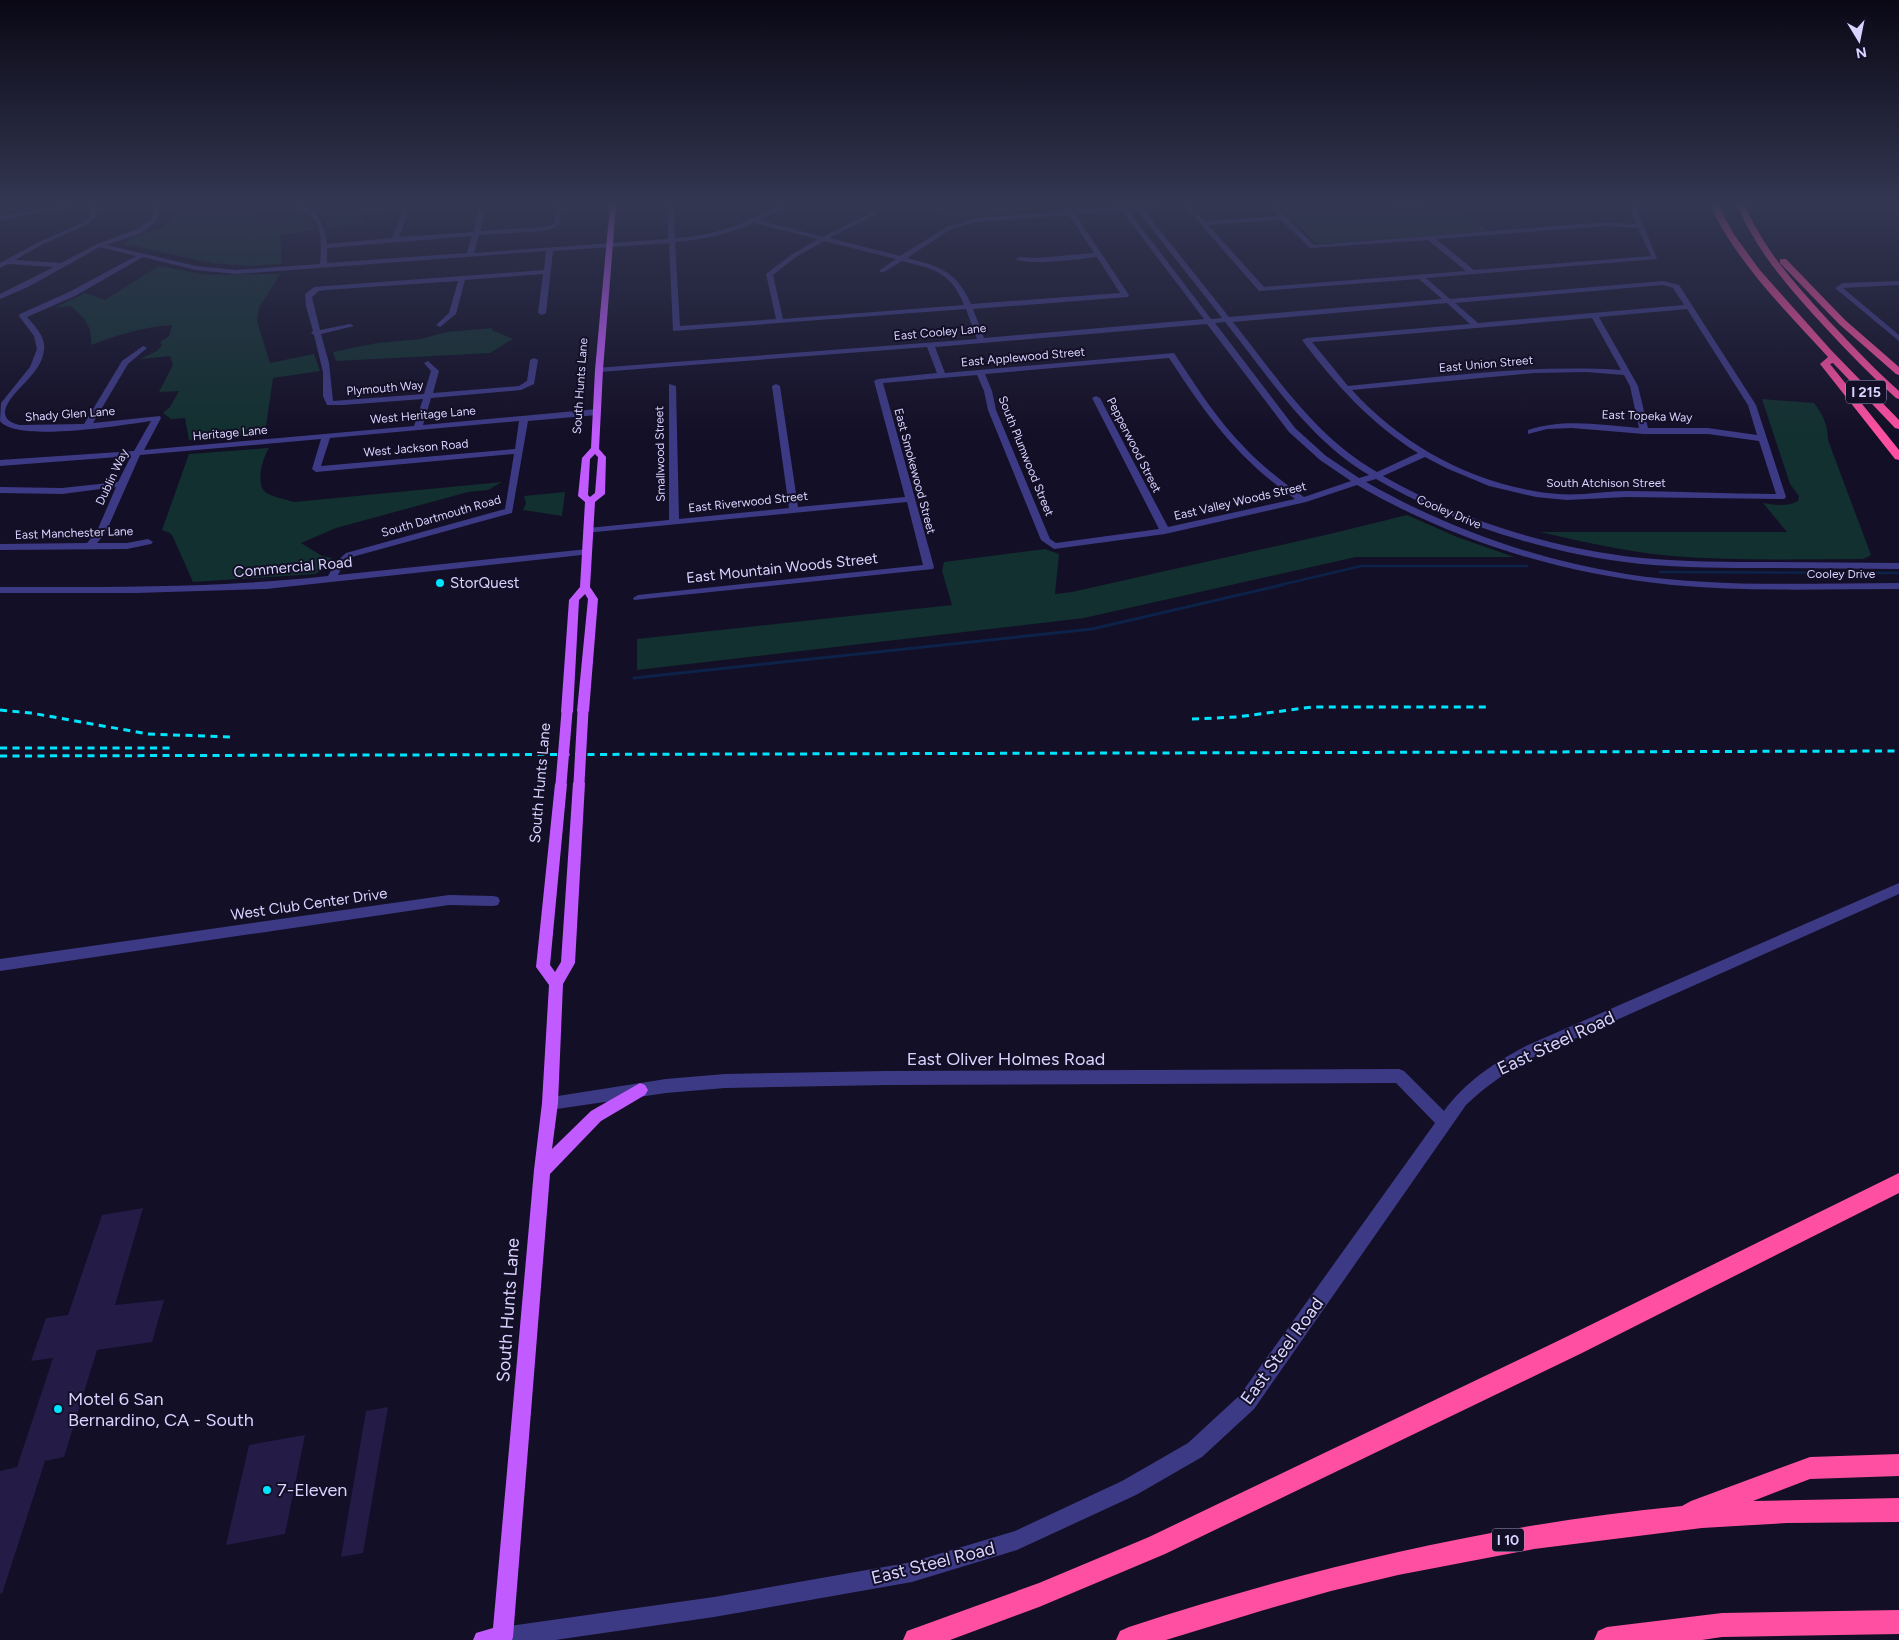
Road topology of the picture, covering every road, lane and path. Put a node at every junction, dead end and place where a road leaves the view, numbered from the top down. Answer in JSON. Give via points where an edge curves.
{"nodes":[{"id":1,"x":36,"y":282,"type":"edge"},
{"id":2,"x":92,"y":282,"type":"edge"},
{"id":3,"x":419,"y":282,"type":"edge"},
{"id":4,"x":461,"y":282,"type":"edge"},
{"id":5,"x":546,"y":282,"type":"edge"},
{"id":6,"x":607,"y":282,"type":"edge"},
{"id":7,"x":673,"y":282,"type":"edge"},
{"id":8,"x":771,"y":282,"type":"edge"},
{"id":9,"x":955,"y":282,"type":"edge"},
{"id":10,"x":1116,"y":282,"type":"edge"},
{"id":11,"x":1179,"y":282,"type":"edge"},
{"id":12,"x":1196,"y":282,"type":"edge"},
{"id":13,"x":1255,"y":282,"type":"edge"},
{"id":14,"x":1361,"y":282,"type":"edge"},
{"id":15,"x":1427,"y":282,"type":"edge"},
{"id":16,"x":1765,"y":282,"type":"edge"},
{"id":17,"x":1789,"y":282,"type":"edge"},
{"id":18,"x":1803,"y":282,"type":"edge"},
{"id":19,"x":1899,"y":284,"type":"edge"},
{"id":20,"x":1838,"y":288,"type":"junction"},
{"id":21,"x":1899,"y":291,"type":"edge"},
{"id":22,"x":0,"y":297,"type":"edge"},
{"id":23,"x":1449,"y":300,"type":"junction"},
{"id":24,"x":968,"y":307,"type":"junction"},
{"id":25,"x":1689,"y":307,"type":"junction"},
{"id":26,"x":542,"y":313,"type":"dead end"},
{"id":27,"x":1595,"y":316,"type":"junction"},
{"id":28,"x":1226,"y":319,"type":"junction"},
{"id":29,"x":1209,"y":320,"type":"junction"},
{"id":30,"x":780,"y":321,"type":"junction"},
{"id":31,"x":440,"y":325,"type":"dead end"},
{"id":32,"x":1476,"y":325,"type":"junction"},
{"id":33,"x":350,"y":326,"type":"dead end"},
{"id":34,"x":316,"y":333,"type":"junction"},
{"id":35,"x":1899,"y":339,"type":"edge"},
{"id":36,"x":981,"y":340,"type":"junction"},
{"id":37,"x":930,"y":344,"type":"junction"},
{"id":38,"x":143,"y":348,"type":"dead end"},
{"id":39,"x":1833,"y":358,"type":"junction"},
{"id":40,"x":534,"y":360,"type":"dead end"},
{"id":41,"x":428,"y":363,"type":"dead end"},
{"id":42,"x":599,"y":370,"type":"junction"},
{"id":43,"x":980,"y":372,"type":"junction"},
{"id":44,"x":1899,"y":372,"type":"edge"},
{"id":45,"x":1627,"y":373,"type":"junction"},
{"id":46,"x":942,"y":376,"type":"junction"},
{"id":47,"x":878,"y":381,"type":"joint"},
{"id":48,"x":672,"y":386,"type":"dead end"},
{"id":49,"x":776,"y":386,"type":"dead end"},
{"id":50,"x":1348,"y":388,"type":"junction"},
{"id":51,"x":429,"y":396,"type":"junction"},
{"id":52,"x":1899,"y":396,"type":"edge"},
{"id":53,"x":1096,"y":398,"type":"dead end"},
{"id":54,"x":597,"y":412,"type":"junction"},
{"id":55,"x":157,"y":418,"type":"joint"},
{"id":56,"x":524,"y":419,"type":"junction"},
{"id":57,"x":88,"y":425,"type":"junction"},
{"id":58,"x":1899,"y":426,"type":"edge"},
{"id":59,"x":418,"y":428,"type":"junction"},
{"id":60,"x":1644,"y":431,"type":"junction"},
{"id":61,"x":1531,"y":432,"type":"dead end"},
{"id":62,"x":326,"y":436,"type":"junction"},
{"id":63,"x":1764,"y":439,"type":"junction"},
{"id":64,"x":594,"y":449,"type":"junction"},
{"id":65,"x":518,"y":451,"type":"junction"},
{"id":66,"x":137,"y":453,"type":"junction"},
{"id":67,"x":1425,"y":453,"type":"junction"},
{"id":68,"x":1899,"y":457,"type":"edge"},
{"id":69,"x":0,"y":463,"type":"edge"},
{"id":70,"x":1376,"y":476,"type":"junction"},
{"id":71,"x":1359,"y":482,"type":"junction"},
{"id":72,"x":122,"y":484,"type":"junction"},
{"id":73,"x":0,"y":490,"type":"edge"},
{"id":74,"x":910,"y":499,"type":"junction"},
{"id":75,"x":1303,"y":500,"type":"junction"},
{"id":76,"x":590,"y":501,"type":"junction"},
{"id":77,"x":794,"y":510,"type":"junction"},
{"id":78,"x":674,"y":522,"type":"junction"},
{"id":79,"x":588,"y":531,"type":"junction"},
{"id":80,"x":1164,"y":531,"type":"junction"},
{"id":81,"x":148,"y":542,"type":"dead end"},
{"id":82,"x":1054,"y":546,"type":"joint"},
{"id":83,"x":0,"y":547,"type":"edge"},
{"id":84,"x":89,"y":547,"type":"junction"},
{"id":85,"x":588,"y":552,"type":"junction"},
{"id":86,"x":1899,"y":566,"type":"edge"},
{"id":87,"x":929,"y":567,"type":"joint"},
{"id":88,"x":331,"y":580,"type":"junction"},
{"id":89,"x":1899,"y":586,"type":"edge"},
{"id":90,"x":585,"y":587,"type":"junction"},
{"id":91,"x":0,"y":590,"type":"edge"},
{"id":92,"x":638,"y":598,"type":"dead end"},
{"id":93,"x":1899,"y":888,"type":"edge"},
{"id":94,"x":493,"y":901,"type":"dead end"},
{"id":95,"x":0,"y":965,"type":"edge"},
{"id":96,"x":556,"y":983,"type":"junction"},
{"id":97,"x":640,"y":1090,"type":"junction"},
{"id":98,"x":550,"y":1103,"type":"junction"},
{"id":99,"x":1445,"y":1122,"type":"junction"},
{"id":100,"x":542,"y":1170,"type":"junction"},
{"id":101,"x":1899,"y":1184,"type":"edge"},
{"id":102,"x":1899,"y":1465,"type":"edge"},
{"id":103,"x":1899,"y":1510,"type":"edge"},
{"id":104,"x":1676,"y":1518,"type":"junction"},
{"id":105,"x":1899,"y":1622,"type":"edge"},
{"id":106,"x":496,"y":1639,"type":"edge"},
{"id":107,"x":916,"y":1640,"type":"edge"},
{"id":108,"x":1129,"y":1640,"type":"edge"},
{"id":109,"x":1607,"y":1640,"type":"edge"}],
"edges":[{"from":1,"to":22,"type":"street"},
{"from":2,"to":57,"type":"street","name":"Shady Glen Lane","via":[[23,316],[39,338],[41,349],[35,366],[1,412],[3,420],[10,425],[33,429]]},
{"from":3,"to":34,"type":"street","name":"Plymouth Way","via":[[317,290],[308,296]]},
{"from":4,"to":31,"type":"street","via":[[452,314]]},
{"from":5,"to":26,"type":"street"},
{"from":6,"to":42,"type":"main road","name":"South Hunts Lane"},
{"from":7,"to":30,"type":"street","via":[[676,329]]},
{"from":8,"to":30,"type":"street"},
{"from":9,"to":24,"type":"street"},
{"from":10,"to":24,"type":"street","via":[[1124,295]]},
{"from":11,"to":29,"type":"street","name":"Cooley Drive"},
{"from":12,"to":28,"type":"street","name":"Cooley Drive"},
{"from":13,"to":14,"type":"street","via":[[1262,289]]},
{"from":15,"to":23,"type":"street"},
{"from":16,"to":39,"type":"highway","number":"I 215"},
{"from":17,"to":52,"type":"highway","number":"I 215"},
{"from":18,"to":44,"type":"highway","via":[[1842,322]]},
{"from":19,"to":20,"type":"street","via":[[1844,285]]},
{"from":20,"to":21,"type":"street"},
{"from":20,"to":35,"type":"street"},
{"from":23,"to":25,"type":"street","name":"East Cooley Lane","via":[[1640,283],[1671,284]]},
{"from":23,"to":28,"type":"street","name":"East Cooley Lane"},
{"from":23,"to":32,"type":"street"},
{"from":24,"to":30,"type":"street"},
{"from":24,"to":36,"type":"street"},
{"from":25,"to":27,"type":"street"},
{"from":25,"to":63,"type":"street","via":[[1752,405]]},
{"from":27,"to":32,"type":"street"},
{"from":27,"to":45,"type":"street"},
{"from":28,"to":29,"type":"street","name":"East Cooley Lane"},
{"from":28,"to":70,"type":"street","name":"Cooley Drive","via":[[1322,436]]},
{"from":29,"to":36,"type":"street","name":"East Cooley Lane"},
{"from":29,"to":71,"type":"street","name":"Cooley Drive","via":[[1292,430],[1322,457]]},
{"from":32,"to":50,"type":"street","name":"South Atchison Street","via":[[1306,340]]},
{"from":33,"to":34,"type":"street"},
{"from":34,"to":51,"type":"street","name":"Plymouth Way","via":[[326,367],[326,396],[330,403]]},
{"from":36,"to":37,"type":"street","name":"East Cooley Lane"},
{"from":37,"to":42,"type":"street","name":"East Cooley Lane"},
{"from":37,"to":46,"type":"street"},
{"from":38,"to":57,"type":"street","via":[[125,363]]},
{"from":39,"to":58,"type":"highway","number":"I 215"},
{"from":39,"to":68,"type":"highway","via":[[1825,364]]},
{"from":40,"to":51,"type":"street","name":"Plymouth Way","via":[[531,382],[521,388]]},
{"from":41,"to":51,"type":"street","via":[[435,371]]},
{"from":42,"to":54,"type":"main road","name":"South Hunts Lane"},
{"from":43,"to":46,"type":"street","name":"East Applewood Street"},
{"from":43,"to":75,"type":"street","name":"East Applewood Street","via":[[1171,355],[1234,442],[1253,462]]},
{"from":43,"to":82,"type":"street","name":"South Plumwood Street","via":[[992,410],[1046,540]]},
{"from":45,"to":50,"type":"street","name":"East Union Street","via":[[1534,371]]},
{"from":45,"to":60,"type":"street","via":[[1634,386]]},
{"from":46,"to":47,"type":"street","name":"East Applewood Street"},
{"from":47,"to":74,"type":"street","name":"East Smokewood Street"},
{"from":48,"to":78,"type":"street","name":"Smallwood Street"},
{"from":49,"to":77,"type":"street"},
{"from":50,"to":67,"type":"street","name":"South Atchison Street","via":[[1374,418]]},
{"from":51,"to":59,"type":"street"},
{"from":53,"to":80,"type":"street","name":"Pepperwood Street"},
{"from":54,"to":56,"type":"street"},
{"from":54,"to":64,"type":"main road","name":"South Hunts Lane"},
{"from":55,"to":57,"type":"street","name":"Shady Glen Lane"},
{"from":55,"to":66,"type":"street","name":"Dublin Way"},
{"from":56,"to":59,"type":"street","name":"West Heritage Lane"},
{"from":56,"to":65,"type":"street","name":"South Dartmouth Road"},
{"from":59,"to":62,"type":"street","name":"West Heritage Lane"},
{"from":60,"to":61,"type":"street","name":"East Topeka Way","via":[[1572,425]]},
{"from":60,"to":63,"type":"street","name":"East Topeka Way","via":[[1708,431]]},
{"from":62,"to":65,"type":"street","name":"West Jackson Road","via":[[316,469]]},
{"from":62,"to":66,"type":"street","name":"Heritage Lane"},
{"from":63,"to":67,"type":"street","name":"South Atchison Street","via":[[1781,497],[1550,496],[1491,483]]},
{"from":64,"to":76,"type":"main road","name":"South Hunts Lane","via":[[586,458],[583,496]]},
{"from":64,"to":76,"type":"main road","name":"South Hunts Lane","via":[[602,457],[600,494]]},
{"from":65,"to":88,"type":"street","name":"South Dartmouth Road","via":[[509,511],[349,555],[339,564]]},
{"from":66,"to":69,"type":"street","name":"Heritage Lane"},
{"from":66,"to":72,"type":"street","name":"Dublin Way"},
{"from":67,"to":70,"type":"street","name":"East Valley Woods Street"},
{"from":70,"to":71,"type":"street","name":"East Valley Woods Street"},
{"from":70,"to":86,"type":"street","name":"Cooley Drive","via":[[1477,522],[1520,536],[1607,556],[1701,565]]},
{"from":71,"to":75,"type":"street","name":"East Valley Woods Street"},
{"from":71,"to":89,"type":"street","name":"Cooley Drive","via":[[1462,532],[1529,556],[1609,574],[1737,586]]},
{"from":72,"to":73,"type":"street","via":[[62,490]]},
{"from":72,"to":84,"type":"street","name":"Dublin Way","via":[[101,532]]},
{"from":74,"to":77,"type":"street","name":"East Riverwood Street"},
{"from":74,"to":87,"type":"street","name":"East Smokewood Street"},
{"from":75,"to":80,"type":"street","name":"East Valley Woods Street"},
{"from":76,"to":79,"type":"main road","name":"South Hunts Lane"},
{"from":77,"to":78,"type":"street","name":"East Riverwood Street"},
{"from":78,"to":79,"type":"street","name":"East Riverwood Street"},
{"from":79,"to":85,"type":"main road","name":"South Hunts Lane"},
{"from":80,"to":82,"type":"street","name":"East Valley Woods Street"},
{"from":81,"to":84,"type":"street","name":"East Manchester Lane"},
{"from":83,"to":84,"type":"street","name":"East Manchester Lane"},
{"from":85,"to":88,"type":"street","name":"Commercial Road"},
{"from":85,"to":90,"type":"main road","name":"South Hunts Lane"},
{"from":87,"to":92,"type":"street","name":"East Mountain Woods Street"},
{"from":88,"to":91,"type":"street","name":"Commercial Road","via":[[220,588]]},
{"from":90,"to":96,"type":"main road","name":"South Hunts Lane","bridge":true,"via":[[593,599],[568,963]]},
{"from":90,"to":96,"type":"main road","name":"South Hunts Lane","bridge":true,"via":[[574,600],[561,784],[543,967]]},
{"from":93,"to":99,"type":"street","name":"East Steel Road","via":[[1502,1066],[1479,1082]]},
{"from":94,"to":95,"type":"street","name":"West Club Center Drive","via":[[449,900]]},
{"from":96,"to":98,"type":"main road","name":"South Hunts Lane"},
{"from":97,"to":98,"type":"street","name":"East Oliver Holmes Road"},
{"from":97,"to":99,"type":"street","name":"East Oliver Holmes Road","via":[[725,1081],[886,1078],[1399,1076]]},
{"from":97,"to":100,"type":"main road","via":[[596,1116]]},
{"from":98,"to":100,"type":"main road","name":"South Hunts Lane"},
{"from":99,"to":106,"type":"street","name":"East Steel Road","via":[[1247,1402],[1195,1450],[1129,1488],[1017,1540],[912,1572],[714,1607]]},
{"from":100,"to":106,"type":"main road","name":"South Hunts Lane","via":[[529,1337]]},
{"from":101,"to":107,"type":"highway","via":[[1157,1546]]},
{"from":102,"to":104,"type":"highway","via":[[1810,1468]]},
{"from":103,"to":104,"type":"highway","number":"I 10"},
{"from":104,"to":108,"type":"highway","number":"I 10","via":[[1520,1538],[1384,1565],[1260,1597]]},
{"from":105,"to":109,"type":"highway","via":[[1722,1625]]}]}
